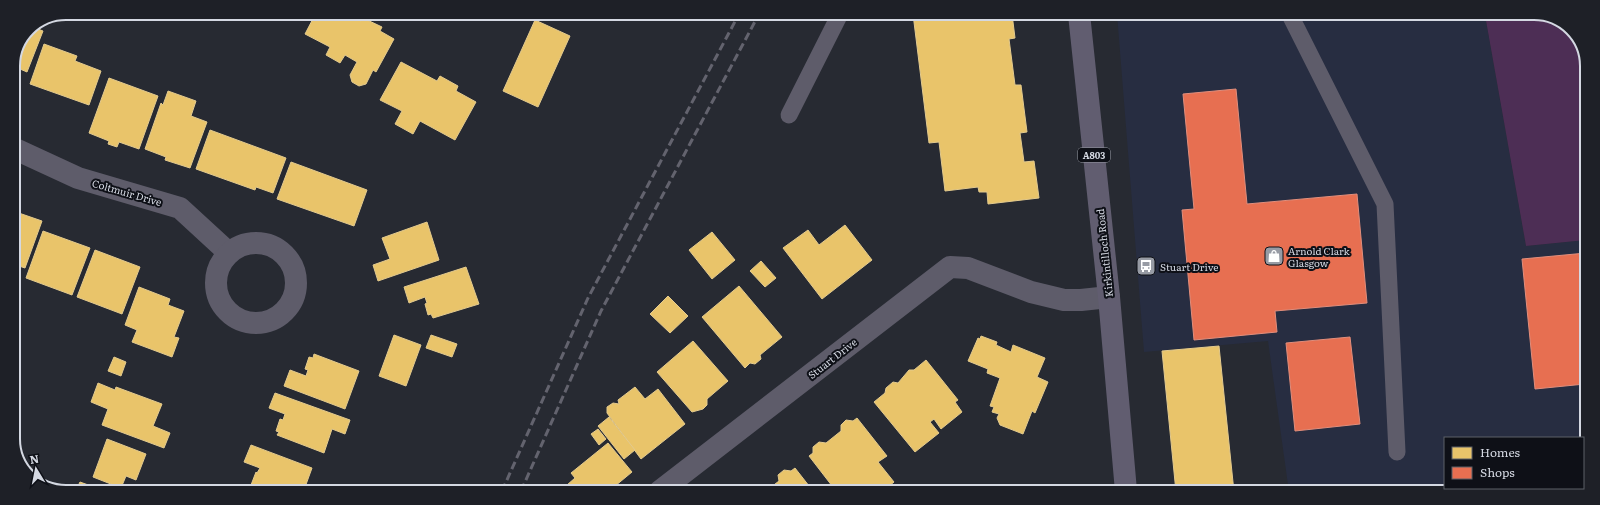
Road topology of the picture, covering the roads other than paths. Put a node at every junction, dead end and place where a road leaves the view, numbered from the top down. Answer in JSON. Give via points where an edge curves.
{"nodes":[{"id":1,"x":837,"y":20,"type":"edge"},
{"id":2,"x":1080,"y":20,"type":"edge"},
{"id":3,"x":1293,"y":20,"type":"edge"},
{"id":4,"x":789,"y":115,"type":"dead end"},
{"id":5,"x":20,"y":151,"type":"edge"},
{"id":6,"x":229,"y":252,"type":"dead end"},
{"id":7,"x":1109,"y":297,"type":"junction"},
{"id":8,"x":1397,"y":452,"type":"dead end"},
{"id":9,"x":668,"y":485,"type":"edge"},
{"id":10,"x":1125,"y":485,"type":"edge"}],
"edges":[{"from":1,"to":4,"type":"lane"},
{"from":2,"to":7,"type":"main road","name":"Kirkintilloch Road","number":"A803"},
{"from":3,"to":8,"type":"lane","via":[[1385,204]]},
{"from":5,"to":6,"type":"street","name":"Coltmuir Drive","via":[[78,178],[180,208]]},
{"from":7,"to":9,"type":"street","name":"Stuart Drive","via":[[1064,300],[1031,292],[968,268],[950,268]]},
{"from":7,"to":10,"type":"main road","name":"Kirkintilloch Road","number":"A803"}]}
